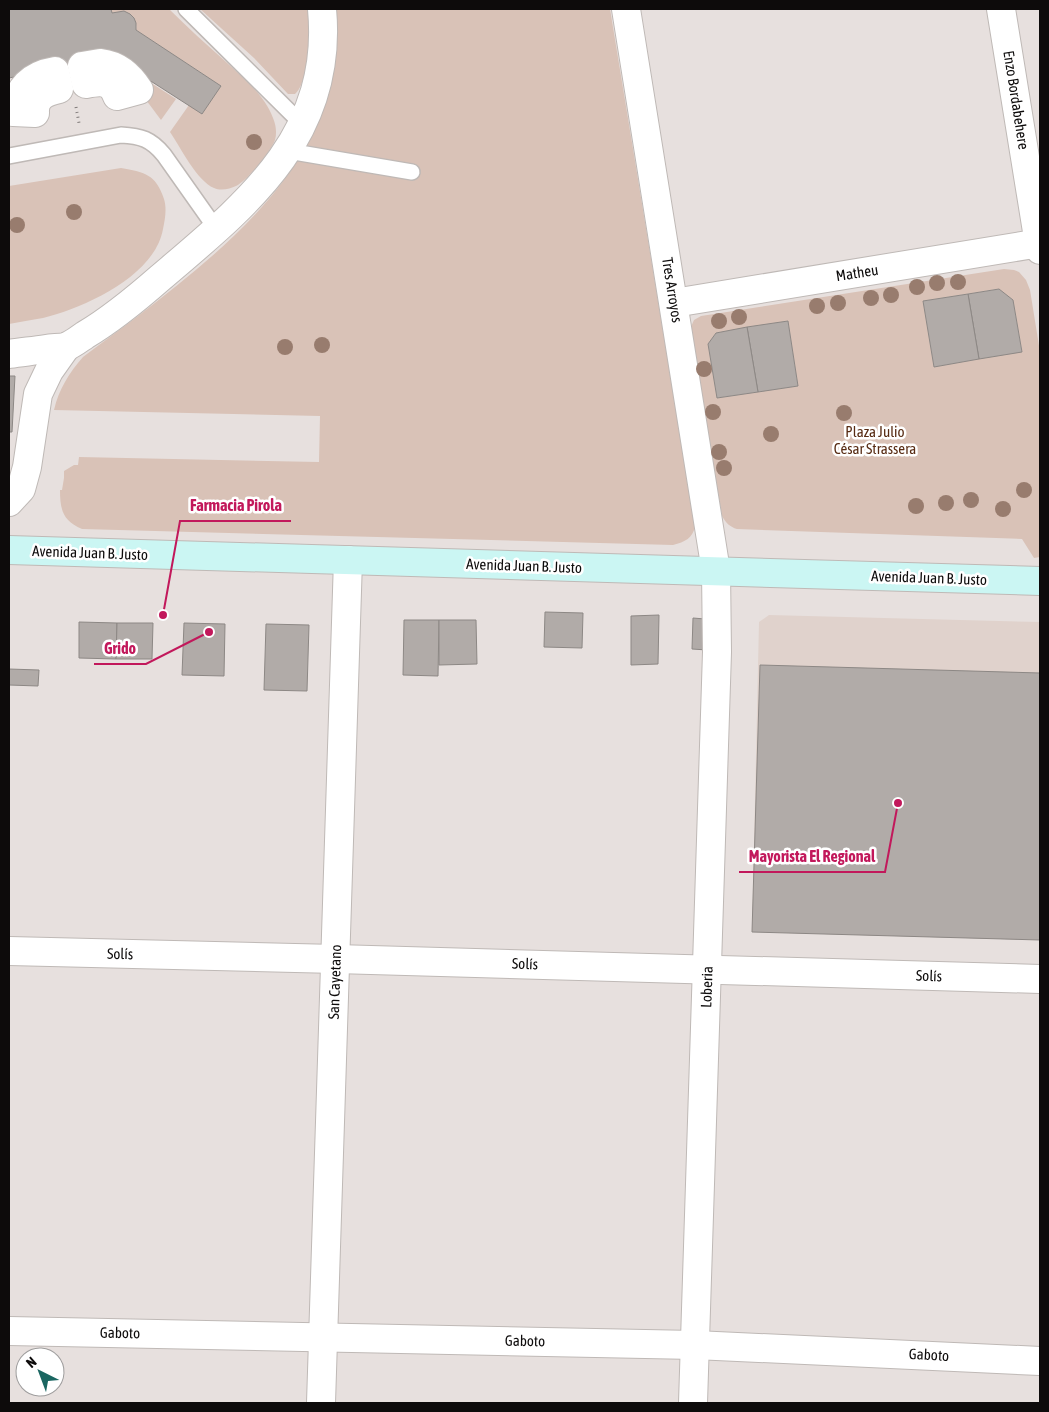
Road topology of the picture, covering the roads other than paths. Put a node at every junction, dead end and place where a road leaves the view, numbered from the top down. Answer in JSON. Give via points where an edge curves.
{"nodes":[{"id":1,"x":186,"y":9,"type":"edge"},
{"id":2,"x":322,"y":9,"type":"edge"},
{"id":3,"x":626,"y":9,"type":"edge"},
{"id":4,"x":1001,"y":9,"type":"edge"},
{"id":5,"x":127,"y":93,"type":"dead end"},
{"id":6,"x":24,"y":112,"type":"dead end"},
{"id":7,"x":302,"y":124,"type":"junction"},
{"id":8,"x":288,"y":151,"type":"junction"},
{"id":9,"x":9,"y":156,"type":"edge"},
{"id":10,"x":412,"y":172,"type":"dead end"},
{"id":11,"x":216,"y":230,"type":"junction"},
{"id":12,"x":1040,"y":245,"type":"edge"},
{"id":13,"x":674,"y":303,"type":"junction"},
{"id":14,"x":66,"y":347,"type":"junction"},
{"id":15,"x":9,"y":354,"type":"edge"},
{"id":16,"x":18,"y":466,"type":"edge"},
{"id":17,"x":9,"y":502,"type":"edge"},
{"id":18,"x":9,"y":550,"type":"edge"},
{"id":19,"x":348,"y":560,"type":"junction"},
{"id":20,"x":716,"y":572,"type":"junction"},
{"id":21,"x":1040,"y":581,"type":"edge"},
{"id":22,"x":9,"y":951,"type":"edge"},
{"id":23,"x":336,"y":959,"type":"junction"},
{"id":24,"x":707,"y":970,"type":"junction"},
{"id":25,"x":1040,"y":979,"type":"edge"},
{"id":26,"x":9,"y":1331,"type":"edge"},
{"id":27,"x":324,"y":1337,"type":"junction"},
{"id":28,"x":695,"y":1345,"type":"junction"},
{"id":29,"x":1040,"y":1360,"type":"edge"},
{"id":30,"x":321,"y":1403,"type":"edge"},
{"id":31,"x":694,"y":1403,"type":"edge"}],
"edges":[{"from":1,"to":7,"type":"lane"},
{"from":2,"to":7,"type":"street","via":[[321,71]]},
{"from":3,"to":13,"type":"street","name":"Tres Arroyos"},
{"from":4,"to":12,"type":"street","name":"Enzo Bordabehere"},
{"from":5,"to":6,"type":"street","via":[[109,75],[84,74],[57,79],[59,89],[41,95],[35,113]]},
{"from":7,"to":8,"type":"street"},
{"from":8,"to":10,"type":"lane"},
{"from":8,"to":11,"type":"street","via":[[261,186]]},
{"from":9,"to":11,"type":"lane","via":[[121,135],[147,139],[164,155]]},
{"from":11,"to":14,"type":"street","via":[[140,296]]},
{"from":12,"to":13,"type":"street","name":"Matheu"},
{"from":13,"to":20,"type":"street","name":"Tres Arroyos"},
{"from":14,"to":15,"type":"street"},
{"from":14,"to":16,"type":"street","via":[[38,394],[32,433]]},
{"from":16,"to":17,"type":"street","via":[[21,489]]},
{"from":18,"to":19,"type":"main road","name":"Avenida Juan B. Justo"},
{"from":19,"to":20,"type":"main road","name":"Avenida Juan B. Justo"},
{"from":19,"to":23,"type":"street","name":"San Cayetano"},
{"from":20,"to":21,"type":"main road","name":"Avenida Juan B. Justo"},
{"from":20,"to":24,"type":"street","name":"Loberia","via":[[717,652]]},
{"from":22,"to":23,"type":"street","name":"Solís"},
{"from":23,"to":24,"type":"street","name":"Solís"},
{"from":23,"to":27,"type":"street","name":"San Cayetano"},
{"from":24,"to":25,"type":"street","name":"Solís"},
{"from":24,"to":28,"type":"street","name":"Loberia"},
{"from":26,"to":27,"type":"street","name":"Gaboto"},
{"from":27,"to":28,"type":"street","name":"Gaboto"},
{"from":27,"to":30,"type":"street","name":"San Cayetano"},
{"from":28,"to":29,"type":"street","name":"Gaboto"},
{"from":28,"to":31,"type":"street","name":"Loberia"}]}
